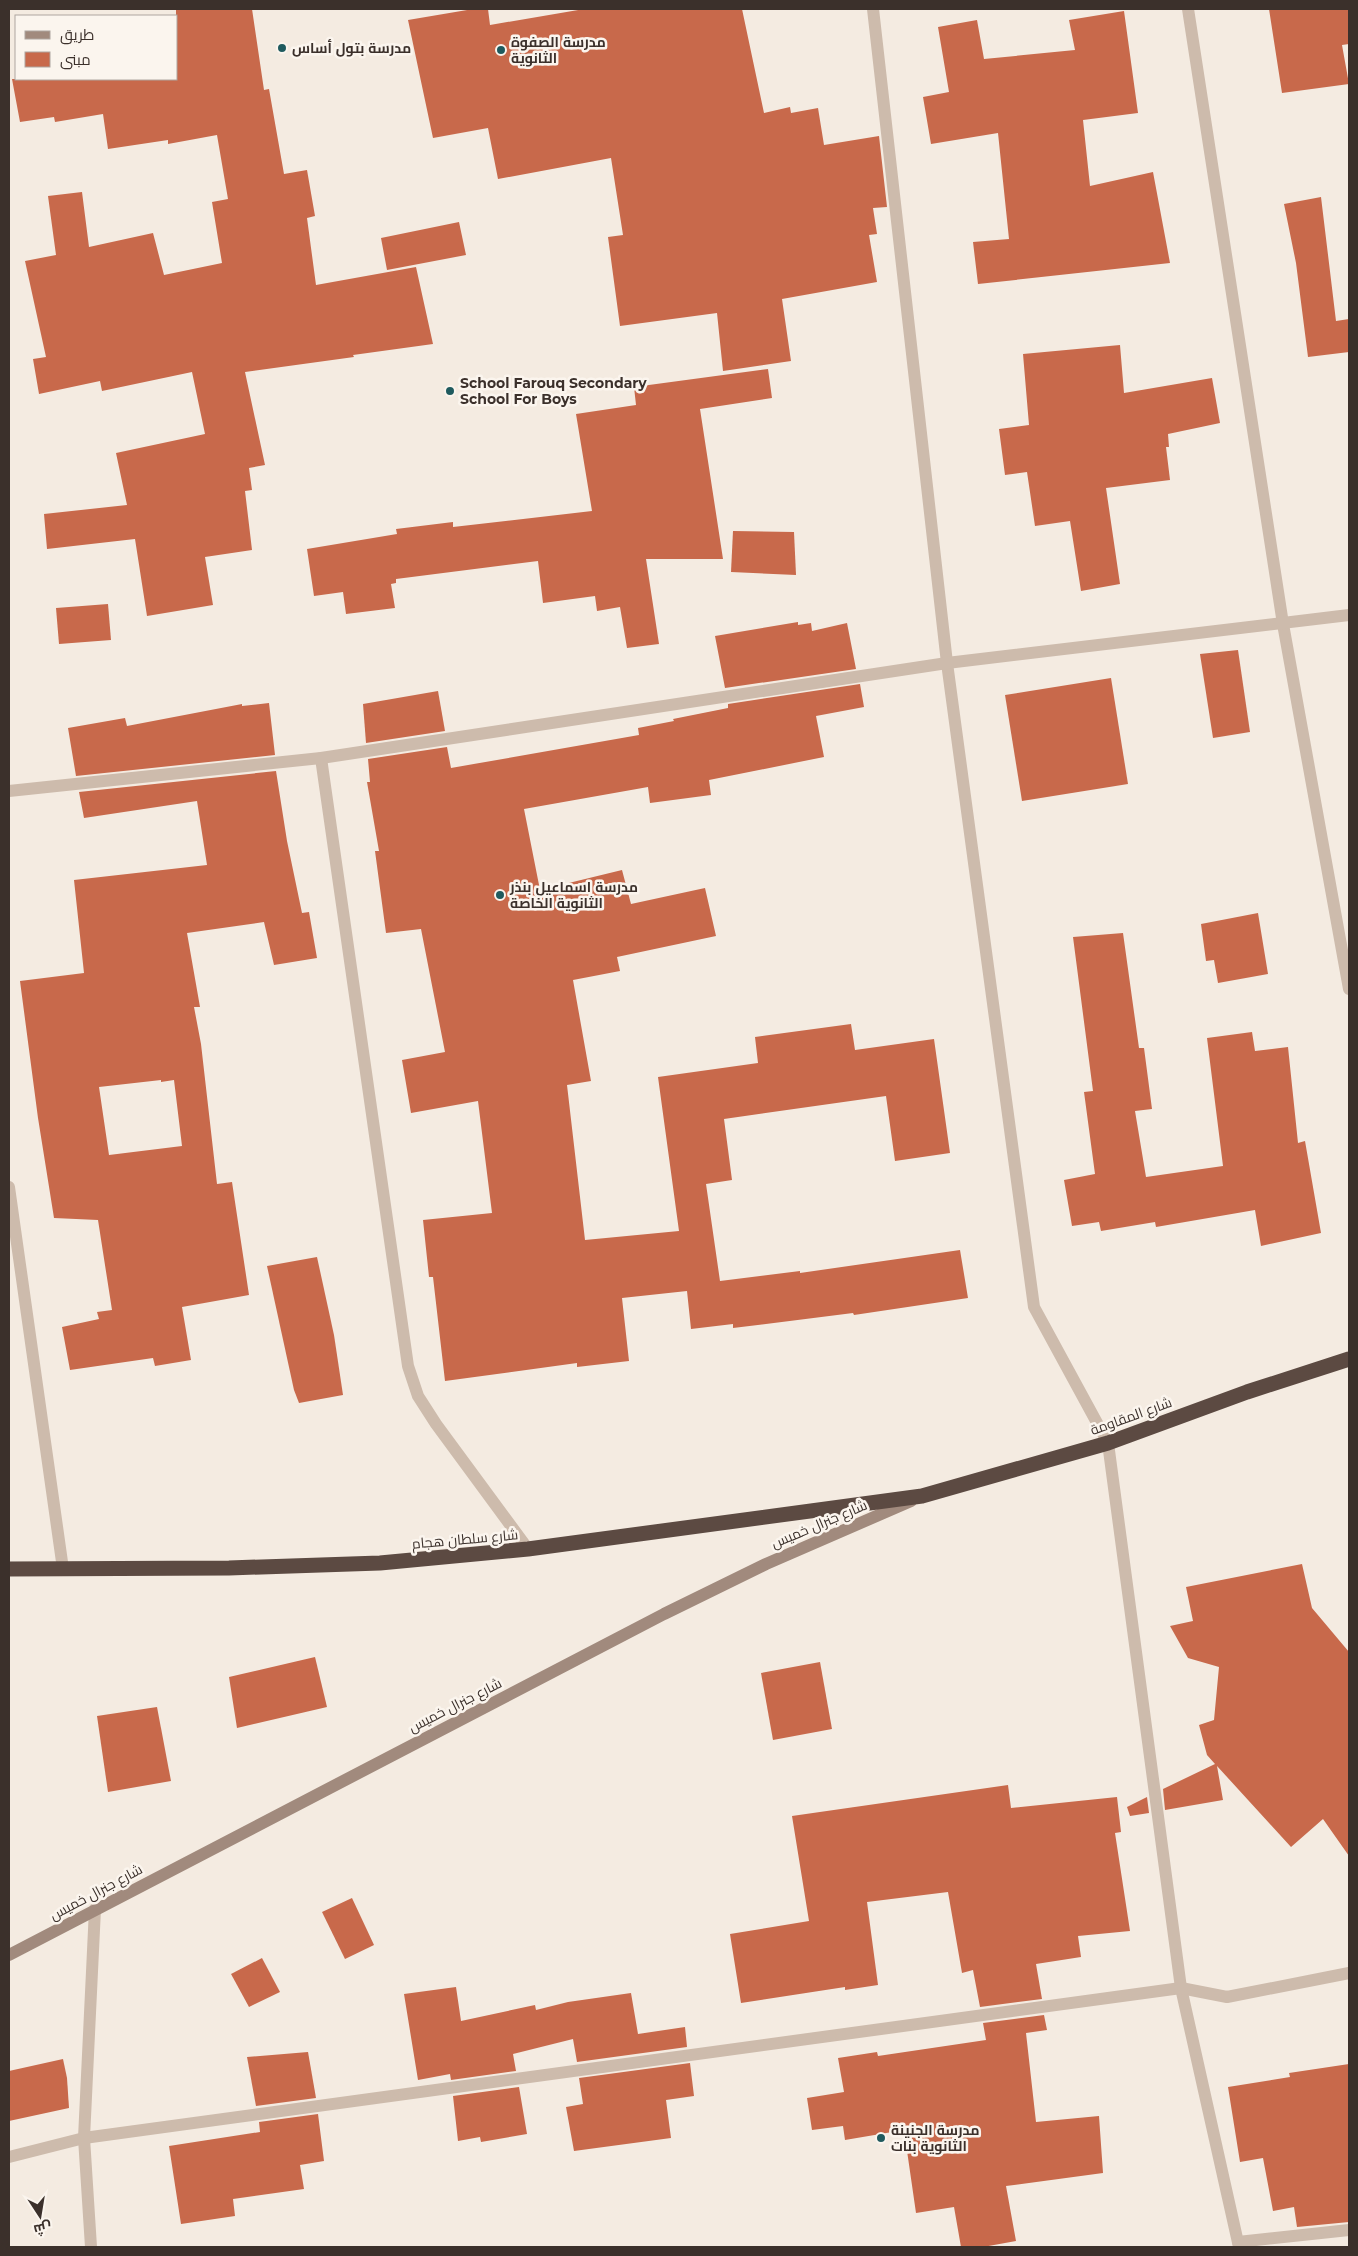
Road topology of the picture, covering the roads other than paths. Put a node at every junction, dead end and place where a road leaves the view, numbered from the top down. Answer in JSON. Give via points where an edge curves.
{"nodes":[{"id":1,"x":873,"y":9,"type":"edge"},
{"id":2,"x":1188,"y":9,"type":"edge"},
{"id":3,"x":1349,"y":615,"type":"edge"},
{"id":4,"x":1283,"y":624,"type":"junction"},
{"id":5,"x":947,"y":663,"type":"junction"},
{"id":6,"x":321,"y":758,"type":"junction"},
{"id":7,"x":9,"y":791,"type":"edge"},
{"id":8,"x":1349,"y":989,"type":"edge"},
{"id":9,"x":9,"y":1187,"type":"edge"},
{"id":10,"x":1349,"y":1359,"type":"edge"},
{"id":11,"x":1108,"y":1443,"type":"junction"},
{"id":12,"x":922,"y":1496,"type":"junction"},
{"id":13,"x":528,"y":1549,"type":"junction"},
{"id":14,"x":9,"y":1568,"type":"edge"},
{"id":15,"x":63,"y":1569,"type":"junction"},
{"id":16,"x":96,"y":1909,"type":"junction"},
{"id":17,"x":9,"y":1955,"type":"edge"},
{"id":18,"x":1349,"y":1973,"type":"edge"},
{"id":19,"x":1181,"y":1988,"type":"junction"},
{"id":20,"x":84,"y":2138,"type":"junction"},
{"id":21,"x":9,"y":2157,"type":"edge"},
{"id":22,"x":1349,"y":2230,"type":"edge"},
{"id":23,"x":1238,"y":2244,"type":"edge"},
{"id":24,"x":91,"y":2247,"type":"edge"}],
"edges":[{"from":1,"to":5,"type":"street"},
{"from":2,"to":4,"type":"street"},
{"from":3,"to":4,"type":"street"},
{"from":4,"to":5,"type":"street"},
{"from":4,"to":8,"type":"street"},
{"from":5,"to":6,"type":"street"},
{"from":5,"to":11,"type":"street","via":[[1034,1307]]},
{"from":6,"to":7,"type":"street"},
{"from":6,"to":13,"type":"street","via":[[408,1366],[418,1396],[431,1417]]},
{"from":9,"to":15,"type":"street"},
{"from":10,"to":11,"type":"highway","name":"شارع المقاومة"},
{"from":11,"to":12,"type":"highway","name":"شارع المقاومة"},
{"from":11,"to":19,"type":"street"},
{"from":12,"to":13,"type":"highway","name":"شارع سلطان هجام"},
{"from":12,"to":16,"type":"main road","name":"شارع جنرال خميس","via":[[766,1564],[664,1614]]},
{"from":13,"to":15,"type":"highway","name":"شارع سلطان هجام","via":[[380,1563]]},
{"from":14,"to":15,"type":"highway","name":"شارع سلطان هجام"},
{"from":16,"to":17,"type":"main road","name":"شارع جنرال خميس"},
{"from":16,"to":20,"type":"street"},
{"from":18,"to":19,"type":"street","via":[[1227,1997]]},
{"from":19,"to":20,"type":"street"},
{"from":19,"to":23,"type":"street"},
{"from":20,"to":21,"type":"street"},
{"from":20,"to":24,"type":"street"},
{"from":22,"to":23,"type":"street"}]}
